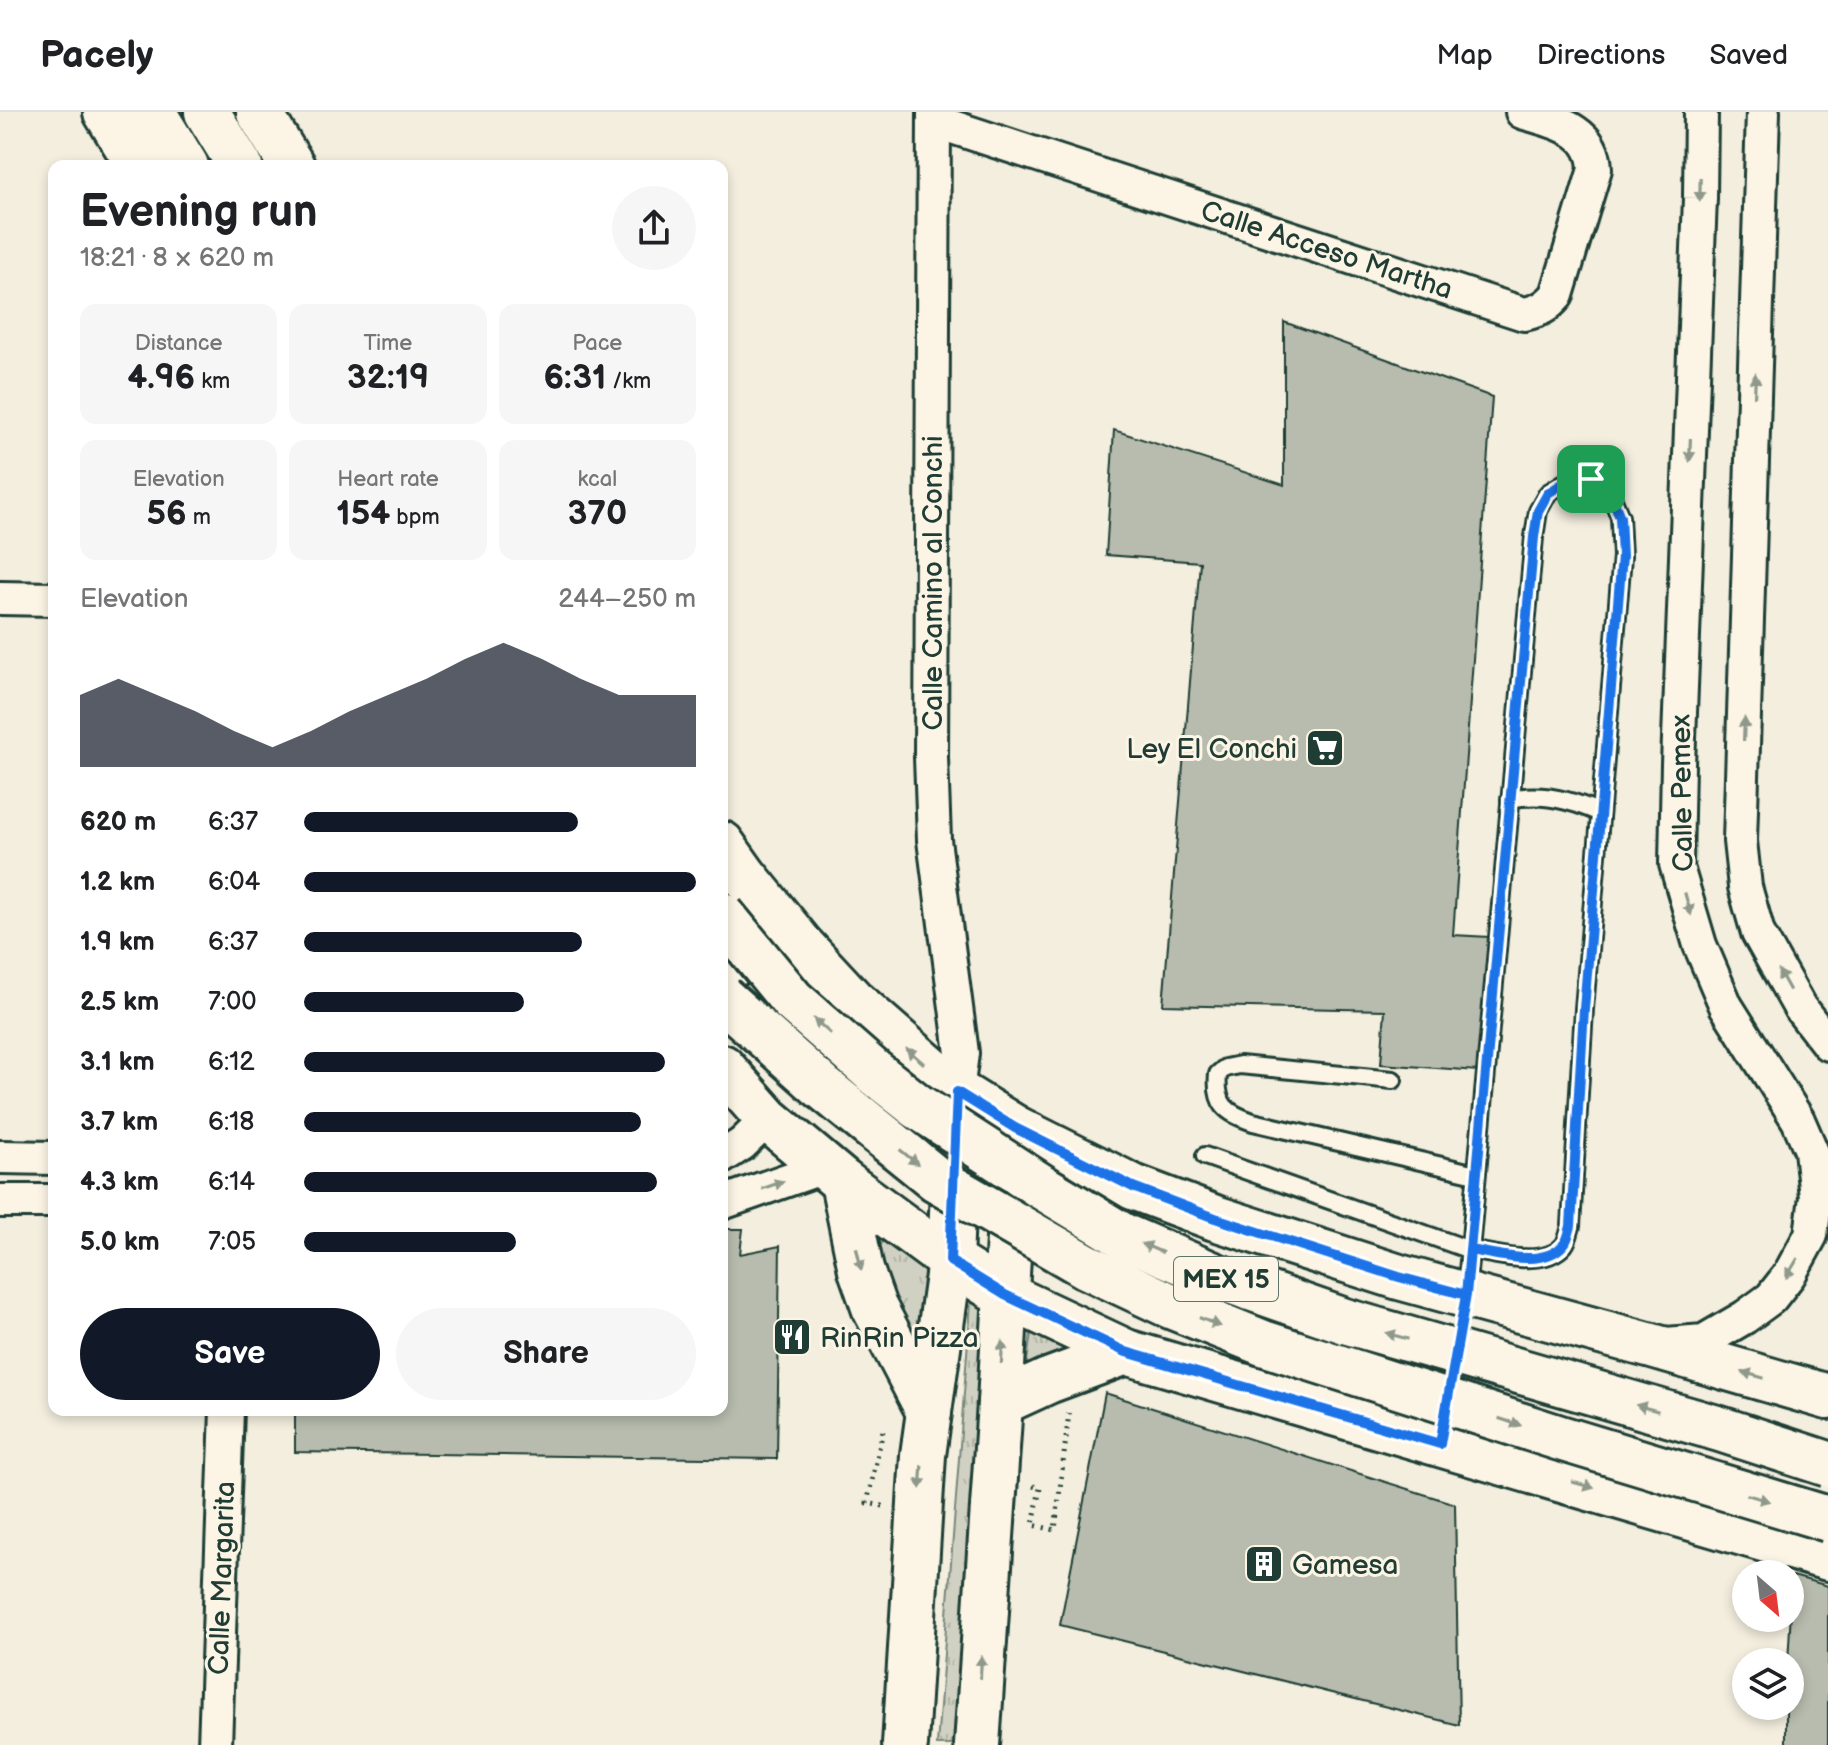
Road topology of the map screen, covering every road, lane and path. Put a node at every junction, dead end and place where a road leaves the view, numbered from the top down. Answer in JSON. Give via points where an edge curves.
{"nodes":[{"id":1,"x":106,"y":112,"type":"edge"},
{"id":2,"x":153,"y":112,"type":"edge"},
{"id":3,"x":207,"y":112,"type":"edge"},
{"id":4,"x":259,"y":112,"type":"edge"},
{"id":5,"x":1522,"y":112,"type":"edge"},
{"id":6,"x":1701,"y":112,"type":"edge"},
{"id":7,"x":1763,"y":112,"type":"edge"},
{"id":8,"x":934,"y":117,"type":"edge"},
{"id":9,"x":135,"y":160,"type":"edge"},
{"id":10,"x":182,"y":160,"type":"edge"},
{"id":11,"x":236,"y":160,"type":"edge"},
{"id":12,"x":288,"y":160,"type":"edge"},
{"id":13,"x":0,"y":598,"type":"edge"},
{"id":14,"x":48,"y":599,"type":"edge"},
{"id":15,"x":1510,"y":799,"type":"junction"},
{"id":16,"x":1600,"y":813,"type":"junction"},
{"id":17,"x":728,"y":852,"type":"edge"},
{"id":18,"x":771,"y":909,"type":"junction"},
{"id":19,"x":728,"y":922,"type":"edge"},
{"id":20,"x":728,"y":967,"type":"edge"},
{"id":21,"x":728,"y":1003,"type":"edge"},
{"id":22,"x":1828,"y":1044,"type":"edge"},
{"id":23,"x":960,"y":1072,"type":"junction"},
{"id":24,"x":728,"y":1074,"type":"edge"},
{"id":25,"x":1393,"y":1080,"type":"dead end"},
{"id":26,"x":768,"y":1119,"type":"junction"},
{"id":27,"x":1015,"y":1128,"type":"junction"},
{"id":28,"x":728,"y":1153,"type":"edge"},
{"id":29,"x":1205,"y":1156,"type":"dead end"},
{"id":30,"x":0,"y":1157,"type":"edge"},
{"id":31,"x":48,"y":1158,"type":"edge"},
{"id":32,"x":833,"y":1174,"type":"junction"},
{"id":33,"x":1476,"y":1174,"type":"junction"},
{"id":34,"x":0,"y":1201,"type":"edge"},
{"id":35,"x":48,"y":1201,"type":"edge"},
{"id":36,"x":728,"y":1201,"type":"edge"},
{"id":37,"x":1470,"y":1250,"type":"junction"},
{"id":38,"x":950,"y":1261,"type":"junction"},
{"id":39,"x":1005,"y":1295,"type":"junction"},
{"id":40,"x":1466,"y":1295,"type":"junction"},
{"id":41,"x":1652,"y":1346,"type":"junction"},
{"id":42,"x":1126,"y":1352,"type":"junction"},
{"id":43,"x":1828,"y":1397,"type":"edge"},
{"id":44,"x":1000,"y":1403,"type":"junction"},
{"id":45,"x":929,"y":1412,"type":"junction"},
{"id":46,"x":1069,"y":1412,"type":"dead end"},
{"id":47,"x":227,"y":1416,"type":"edge"},
{"id":48,"x":1440,"y":1444,"type":"junction"},
{"id":49,"x":1828,"y":1464,"type":"edge"},
{"id":50,"x":1040,"y":1488,"type":"dead end"},
{"id":51,"x":1828,"y":1519,"type":"edge"},
{"id":52,"x":1828,"y":1558,"type":"edge"},
{"id":53,"x":215,"y":1745,"type":"edge"},
{"id":54,"x":905,"y":1745,"type":"edge"},
{"id":55,"x":977,"y":1745,"type":"edge"}],
"edges":[{"from":1,"to":9,"type":"main road"},
{"from":2,"to":10,"type":"main road"},
{"from":3,"to":11,"type":"main road"},
{"from":4,"to":12,"type":"main road"},
{"from":5,"to":8,"type":"street","name":"Calle Acceso Martha","via":[[1568,127],[1595,157],[1557,295],[1537,312],[1524,314]]},
{"from":6,"to":41,"type":"street","name":"Calle Pemex","one_way":true,"via":[[1676,864],[1700,945],[1726,1006],[1798,1120],[1811,1150],[1816,1197],[1811,1235],[1771,1298],[1704,1341]]},
{"from":22,"to":7,"type":"street","name":"Calle Pemex","one_way":true,"via":[[1800,1008],[1758,933],[1740,841]]},
{"from":8,"to":23,"type":"street","name":"Calle Camino al Conchi","via":[[932,785]]},
{"from":13,"to":14,"type":"street"},
{"from":15,"to":16,"type":"lane","via":[[1555,798]]},
{"from":15,"to":16,"type":"lane","via":[[1538,511],[1548,493],[1569,480],[1591,479],[1610,493],[1620,517],[1622,556]]},
{"from":15,"to":33,"type":"lane"},
{"from":16,"to":37,"type":"lane","via":[[1569,1234],[1558,1250],[1527,1259]]},
{"from":17,"to":18,"type":"main road","number":"MEX 15"},
{"from":18,"to":20,"type":"main road","via":[[762,931]]},
{"from":23,"to":18,"type":"main road","number":"MEX 15","one_way":true,"via":[[852,1000]]},
{"from":49,"to":19,"type":"main road","number":"MEX 15","one_way":true,"bridge":true,"via":[[1345,1321],[1125,1237],[906,1098],[792,1000]]},
{"from":21,"to":51,"type":"main road","number":"MEX 15","one_way":true,"bridge":true,"via":[[936,1179],[1114,1280],[1263,1343]]},
{"from":23,"to":27,"type":"main road","number":"MEX 15"},
{"from":23,"to":38,"type":"main road"},
{"from":24,"to":26,"type":"main road"},
{"from":25,"to":33,"type":"lane","via":[[1240,1065],[1218,1074],[1217,1088],[1222,1105],[1253,1122]]},
{"from":26,"to":28,"type":"street"},
{"from":26,"to":32,"type":"main road"},
{"from":27,"to":39,"type":"main road"},
{"from":27,"to":40,"type":"main road","number":"MEX 15","via":[[1133,1187],[1215,1218]]},
{"from":29,"to":37,"type":"lane"},
{"from":30,"to":31,"type":"street"},
{"from":36,"to":32,"type":"street","one_way":true},
{"from":32,"to":38,"type":"main road"},
{"from":32,"to":45,"type":"main road","one_way":true,"via":[[874,1307]]},
{"from":33,"to":37,"type":"lane"},
{"from":34,"to":35,"type":"street"},
{"from":37,"to":40,"type":"lane"},
{"from":38,"to":39,"type":"main road"},
{"from":38,"to":45,"type":"main road"},
{"from":39,"to":42,"type":"main road"},
{"from":44,"to":39,"type":"main road","one_way":true},
{"from":40,"to":41,"type":"main road","number":"MEX 15"},
{"from":40,"to":48,"type":"main road"},
{"from":43,"to":41,"type":"main road","number":"MEX 15","one_way":true},
{"from":42,"to":44,"type":"main road"},
{"from":42,"to":48,"type":"main road"},
{"from":55,"to":44,"type":"main road","one_way":true},
{"from":45,"to":54,"type":"main road","one_way":true},
{"from":46,"to":50,"type":"path","via":[[1055,1530],[1033,1525]]},
{"from":47,"to":53,"type":"street","name":"Calle Margarita"},
{"from":48,"to":52,"type":"main road","one_way":true}]}
